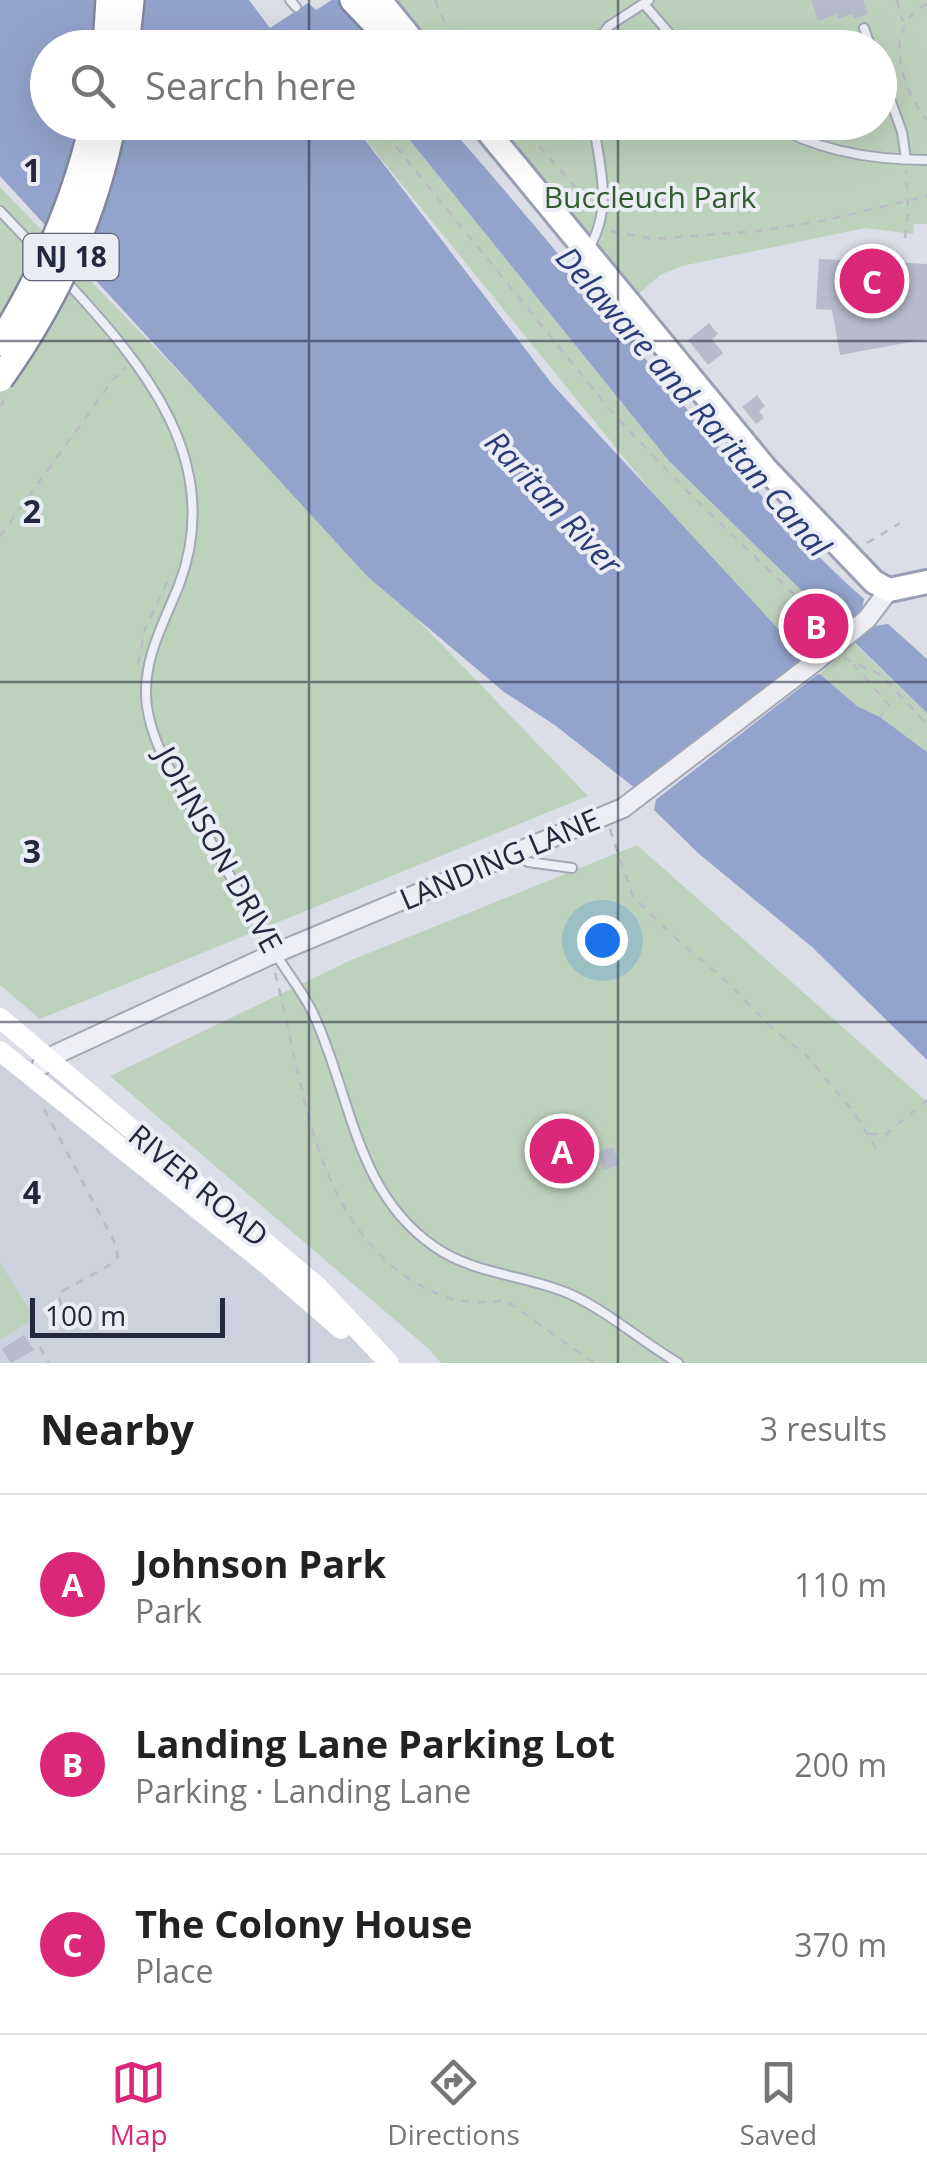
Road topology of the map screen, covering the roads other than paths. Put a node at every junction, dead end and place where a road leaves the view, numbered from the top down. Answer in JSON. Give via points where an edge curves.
{"nodes":[{"id":1,"x":109,"y":0,"type":"edge"},
{"id":2,"x":130,"y":0,"type":"edge"},
{"id":3,"x":353,"y":0,"type":"edge"},
{"id":4,"x":380,"y":0,"type":"edge"},
{"id":5,"x":646,"y":2,"type":"edge"},
{"id":6,"x":107,"y":30,"type":"edge"},
{"id":7,"x":128,"y":30,"type":"edge"},
{"id":8,"x":382,"y":30,"type":"edge"},
{"id":9,"x":404,"y":30,"type":"edge"},
{"id":10,"x":606,"y":30,"type":"edge"},
{"id":11,"x":668,"y":30,"type":"edge"},
{"id":12,"x":897,"y":118,"type":"edge"},
{"id":13,"x":87,"y":140,"type":"edge"},
{"id":14,"x":108,"y":140,"type":"edge"},
{"id":15,"x":495,"y":140,"type":"edge"},
{"id":16,"x":596,"y":140,"type":"edge"},
{"id":17,"x":806,"y":140,"type":"edge"},
{"id":18,"x":906,"y":159,"type":"junction"},
{"id":19,"x":927,"y":160,"type":"edge"},
{"id":20,"x":0,"y":211,"type":"edge"},
{"id":21,"x":587,"y":252,"type":"junction"},
{"id":22,"x":0,"y":343,"type":"edge"},
{"id":23,"x":0,"y":379,"type":"edge"},
{"id":24,"x":927,"y":582,"type":"edge"},
{"id":25,"x":889,"y":590,"type":"junction"},
{"id":26,"x":810,"y":611,"type":"road end"},
{"id":27,"x":835,"y":649,"type":"junction"},
{"id":28,"x":516,"y":854,"type":"junction"},
{"id":29,"x":572,"y":868,"type":"dead end"},
{"id":30,"x":276,"y":954,"type":"junction"},
{"id":31,"x":0,"y":1018,"type":"edge"},
{"id":32,"x":0,"y":1051,"type":"edge"},
{"id":33,"x":48,"y":1058,"type":"junction"},
{"id":34,"x":32,"y":1076,"type":"junction"},
{"id":35,"x":380,"y":1363,"type":"edge"},
{"id":36,"x":389,"y":1363,"type":"edge"},
{"id":37,"x":678,"y":1363,"type":"edge"}],
"edges":[{"from":1,"to":6,"type":"highway"},
{"from":2,"to":7,"type":"highway"},
{"from":3,"to":8,"type":"highway"},
{"from":4,"to":9,"type":"main road"},
{"from":5,"to":10,"type":"lane"},
{"from":5,"to":11,"type":"lane"},
{"from":12,"to":18,"type":"lane"},
{"from":13,"to":22,"type":"highway","number":"NJ 18","bridge":true,"via":[[66,215]]},
{"from":14,"to":23,"type":"highway","number":"NJ 18","bridge":true,"via":[[83,231]]},
{"from":15,"to":21,"type":"main road"},
{"from":16,"to":21,"type":"lane","via":[[605,203]]},
{"from":17,"to":18,"type":"lane"},
{"from":18,"to":19,"type":"lane"},
{"from":20,"to":30,"type":"lane","name":"JOHNSON DRIVE","via":[[136,360],[180,444],[194,529],[150,658],[147,705],[160,752]]},
{"from":21,"to":25,"type":"main road","via":[[766,469]]},
{"from":24,"to":25,"type":"main road"},
{"from":25,"to":27,"type":"street","name":"LANDING LANE"},
{"from":26,"to":27,"type":"lane"},
{"from":27,"to":28,"type":"street","name":"LANDING LANE","via":[[646,793]]},
{"from":28,"to":29,"type":"lane"},
{"from":28,"to":30,"type":"street","name":"LANDING LANE"},
{"from":30,"to":33,"type":"street","name":"LANDING LANE"},
{"from":30,"to":37,"type":"lane","name":"JOHNSON DRIVE","via":[[323,1036],[366,1163],[405,1221],[436,1248],[470,1265],[547,1285]]},
{"from":31,"to":33,"type":"main road","name":"RIVER ROAD"},
{"from":32,"to":34,"type":"main road","name":"RIVER ROAD"},
{"from":33,"to":34,"type":"street","name":"LANDING LANE"},
{"from":33,"to":36,"type":"main road","name":"RIVER ROAD","via":[[318,1288]]},
{"from":34,"to":35,"type":"main road","name":"RIVER ROAD"}]}
